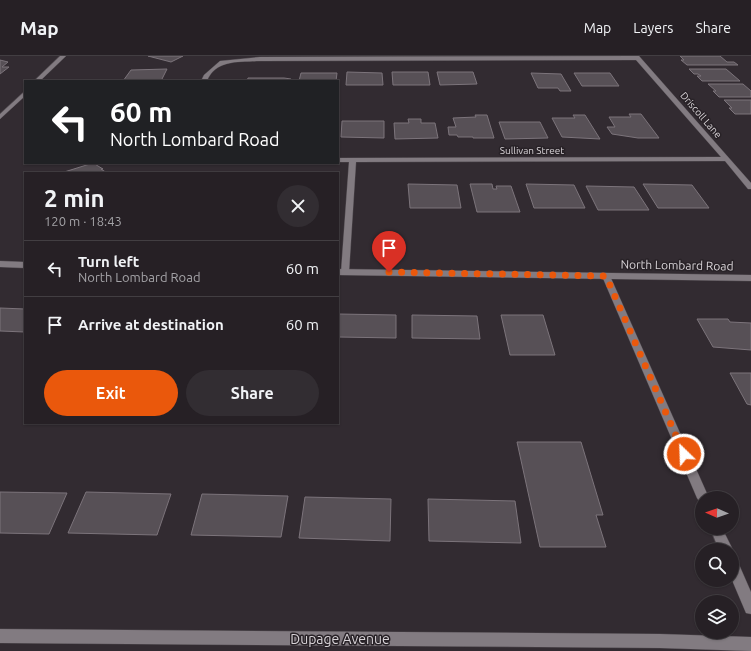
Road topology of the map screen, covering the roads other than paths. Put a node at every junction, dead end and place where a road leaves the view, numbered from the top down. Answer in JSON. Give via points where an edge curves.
{"nodes":[{"id":1,"x":63,"y":56,"type":"edge"},
{"id":2,"x":638,"y":57,"type":"edge"},
{"id":3,"x":38,"y":80,"type":"edge"},
{"id":4,"x":204,"y":80,"type":"edge"},
{"id":5,"x":24,"y":94,"type":"edge"},
{"id":6,"x":0,"y":117,"type":"edge"},
{"id":7,"x":727,"y":159,"type":"junction"},
{"id":8,"x":339,"y":160,"type":"edge"},
{"id":9,"x":353,"y":160,"type":"junction"},
{"id":10,"x":751,"y":187,"type":"edge"},
{"id":11,"x":0,"y":264,"type":"edge"},
{"id":12,"x":24,"y":265,"type":"edge"},
{"id":13,"x":342,"y":272,"type":"edge"},
{"id":14,"x":606,"y":276,"type":"junction"},
{"id":15,"x":751,"y":278,"type":"edge"},
{"id":16,"x":700,"y":491,"type":"edge"},
{"id":17,"x":739,"y":580,"type":"edge"},
{"id":18,"x":751,"y":608,"type":"edge"},
{"id":19,"x":0,"y":636,"type":"edge"},
{"id":20,"x":751,"y":644,"type":"edge"}],
"edges":[{"from":1,"to":3,"type":"street"},
{"from":2,"to":4,"type":"street","via":[[268,59],[222,62]]},
{"from":2,"to":7,"type":"street","name":"Driscoll Lane"},
{"from":5,"to":6,"type":"street"},
{"from":7,"to":9,"type":"street","name":"Sullivan Street"},
{"from":7,"to":10,"type":"street","name":"Driscoll Lane"},
{"from":8,"to":9,"type":"street","name":"Sullivan Street"},
{"from":9,"to":13,"type":"street"},
{"from":11,"to":12,"type":"street"},
{"from":13,"to":14,"type":"street","name":"North Lombard Road"},
{"from":14,"to":15,"type":"street","name":"North Lombard Road"},
{"from":14,"to":16,"type":"street"},
{"from":17,"to":18,"type":"street"},
{"from":19,"to":20,"type":"street","name":"Dupage Avenue"}]}
